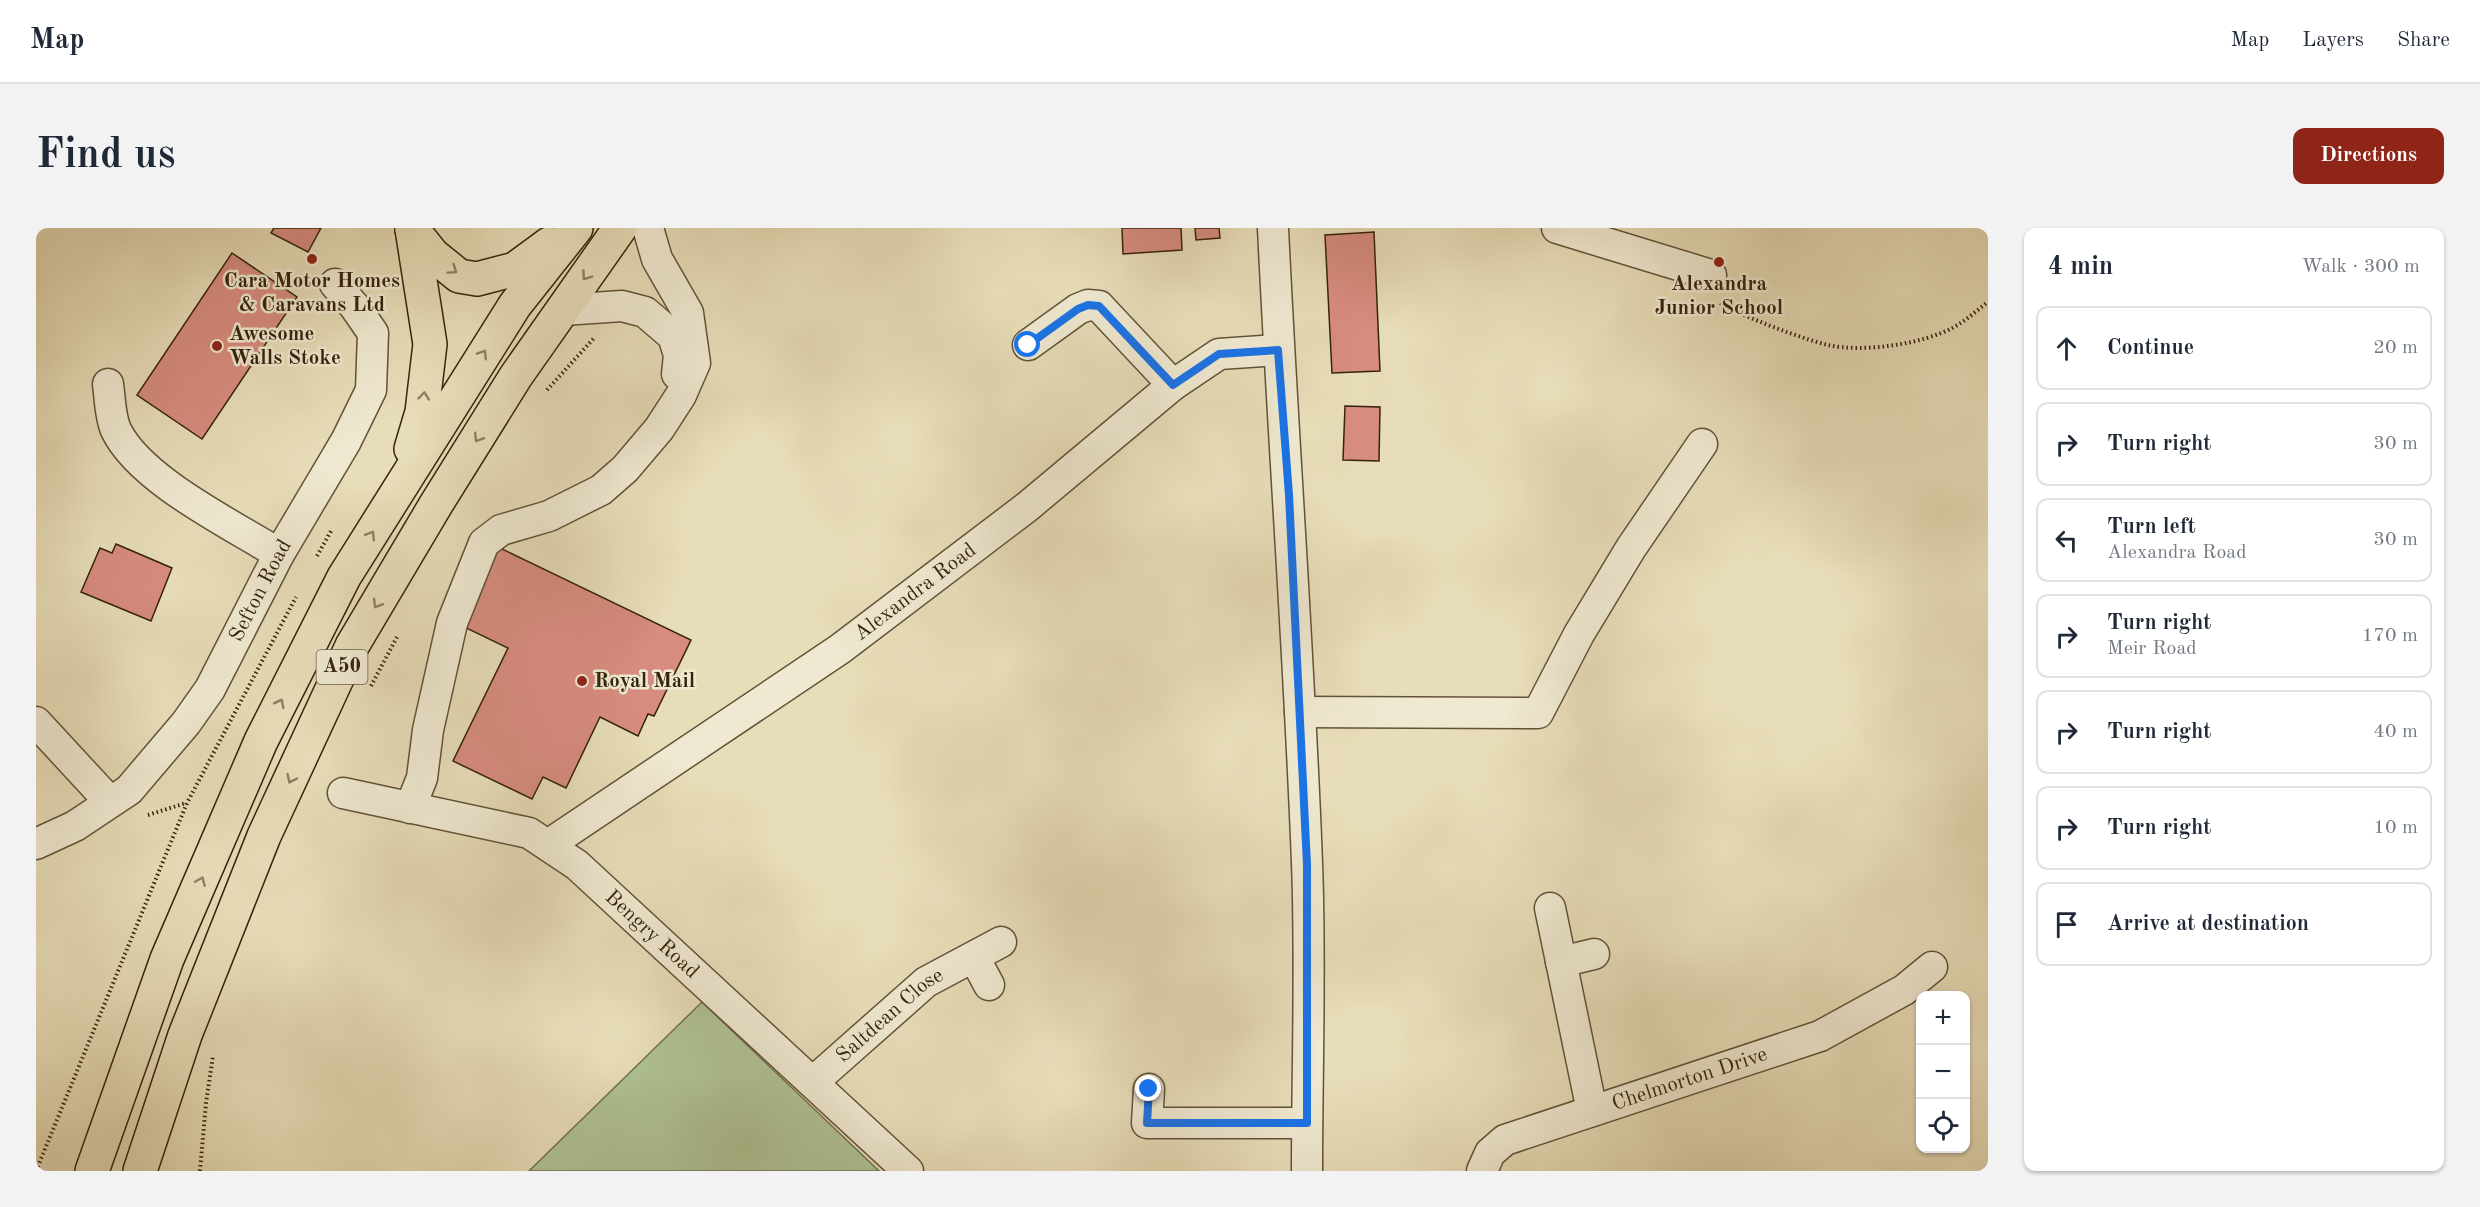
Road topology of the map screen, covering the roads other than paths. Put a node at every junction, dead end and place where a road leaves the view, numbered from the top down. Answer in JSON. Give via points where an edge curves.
{"nodes":[{"id":1,"x":571,"y":228,"type":"edge"},
{"id":2,"x":576,"y":228,"type":"edge"},
{"id":3,"x":620,"y":228,"type":"edge"},
{"id":4,"x":648,"y":228,"type":"edge"},
{"id":5,"x":1273,"y":228,"type":"edge"},
{"id":6,"x":1557,"y":228,"type":"edge"},
{"id":7,"x":412,"y":229,"type":"edge"},
{"id":8,"x":1590,"y":233,"type":"edge"},
{"id":9,"x":1710,"y":274,"type":"road end"},
{"id":10,"x":335,"y":284,"type":"dead end"},
{"id":11,"x":563,"y":310,"type":"junction"},
{"id":12,"x":1028,"y":345,"type":"dead end"},
{"id":13,"x":1278,"y":350,"type":"junction"},
{"id":14,"x":108,"y":384,"type":"dead end"},
{"id":15,"x":1173,"y":385,"type":"junction"},
{"id":16,"x":1702,"y":444,"type":"dead end"},
{"id":17,"x":397,"y":493,"type":"junction"},
{"id":18,"x":525,"y":521,"type":"junction"},
{"id":19,"x":279,"y":554,"type":"junction"},
{"id":20,"x":1300,"y":712,"type":"junction"},
{"id":21,"x":36,"y":722,"type":"edge"},
{"id":22,"x":343,"y":794,"type":"dead end"},
{"id":23,"x":110,"y":802,"type":"junction"},
{"id":24,"x":410,"y":808,"type":"junction"},
{"id":25,"x":36,"y":844,"type":"edge"},
{"id":26,"x":548,"y":844,"type":"junction"},
{"id":27,"x":1550,"y":908,"type":"dead end"},
{"id":28,"x":178,"y":935,"type":"junction"},
{"id":29,"x":1001,"y":942,"type":"dead end"},
{"id":30,"x":1594,"y":954,"type":"dead end"},
{"id":31,"x":974,"y":957,"type":"junction"},
{"id":32,"x":1561,"y":962,"type":"junction"},
{"id":33,"x":1932,"y":968,"type":"dead end"},
{"id":34,"x":989,"y":985,"type":"dead end"},
{"id":35,"x":1912,"y":999,"type":"edge"},
{"id":36,"x":813,"y":1082,"type":"junction"},
{"id":37,"x":1149,"y":1089,"type":"dead end"},
{"id":38,"x":1592,"y":1111,"type":"junction"},
{"id":39,"x":1307,"y":1123,"type":"junction"},
{"id":40,"x":144,"y":1164,"type":"edge"},
{"id":41,"x":75,"y":1171,"type":"edge"},
{"id":42,"x":92,"y":1171,"type":"edge"},
{"id":43,"x":908,"y":1171,"type":"edge"},
{"id":44,"x":1307,"y":1171,"type":"edge"},
{"id":45,"x":1482,"y":1171,"type":"edge"}],
"edges":[{"from":7,"to":1,"type":"highway","one_way":true,"via":[[433,255],[459,276],[477,279],[515,269]]},
{"from":17,"to":2,"type":"highway","number":"A50","one_way":true,"via":[[515,305]]},
{"from":3,"to":11,"type":"highway","number":"A50","one_way":true},
{"from":4,"to":18,"type":"street","via":[[657,259],[688,313],[695,363],[659,429],[625,469],[602,490],[549,516]]},
{"from":5,"to":13,"type":"street"},
{"from":6,"to":8,"type":"street"},
{"from":17,"to":7,"type":"highway","one_way":true,"via":[[422,412],[430,344]]},
{"from":8,"to":9,"type":"street"},
{"from":10,"to":19,"type":"street","name":"Sefton Road","via":[[373,333],[371,390],[346,441]]},
{"from":11,"to":18,"type":"street","via":[[622,306],[645,312],[673,336],[679,354],[677,374],[647,419],[596,476]]},
{"from":11,"to":40,"type":"highway","number":"A50","one_way":true,"via":[[478,436],[352,646],[264,836],[184,1035]]},
{"from":12,"to":15,"type":"street","via":[[1078,309],[1099,306]]},
{"from":13,"to":15,"type":"street","name":"Alexandra Road","via":[[1219,354]]},
{"from":13,"to":20,"type":"street"},
{"from":14,"to":19,"type":"street","via":[[114,428],[129,451],[156,476]]},
{"from":15,"to":26,"type":"street","name":"Alexandra Road","via":[[1027,507],[840,649]]},
{"from":16,"to":20,"type":"street","via":[[1631,548],[1579,634],[1538,713]]},
{"from":28,"to":17,"type":"highway","number":"A50","one_way":true,"via":[[261,741],[344,577]]},
{"from":18,"to":24,"type":"street","via":[[501,530],[484,543],[452,623],[422,778]]},
{"from":19,"to":23,"type":"street","name":"Sefton Road","via":[[210,689],[129,790]]},
{"from":20,"to":39,"type":"street","via":[[1307,865]]},
{"from":21,"to":23,"type":"street"},
{"from":22,"to":24,"type":"street","name":"Bengry Road"},
{"from":23,"to":25,"type":"street","name":"Sefton Road","via":[[75,826]]},
{"from":24,"to":26,"type":"street","name":"Bengry Road","via":[[529,833]]},
{"from":26,"to":36,"type":"street","name":"Bengry Road","via":[[576,865]]},
{"from":27,"to":32,"type":"street"},
{"from":28,"to":41,"type":"highway","via":[[86,1138]]},
{"from":28,"to":42,"type":"highway","number":"A50"},
{"from":29,"to":31,"type":"street","name":"Saltdean Close"},
{"from":30,"to":32,"type":"street"},
{"from":31,"to":34,"type":"street"},
{"from":31,"to":36,"type":"street","name":"Saltdean Close","via":[[926,982]]},
{"from":32,"to":38,"type":"street"},
{"from":33,"to":35,"type":"street","name":"Chelmorton Drive"},
{"from":35,"to":38,"type":"street","name":"Chelmorton Drive","via":[[1820,1036]]},
{"from":36,"to":43,"type":"street","name":"Bengry Road"},
{"from":37,"to":39,"type":"street","via":[[1147,1123]]},
{"from":38,"to":45,"type":"street","name":"Chelmorton Drive","via":[[1505,1140],[1490,1153]]},
{"from":39,"to":44,"type":"street"}]}
